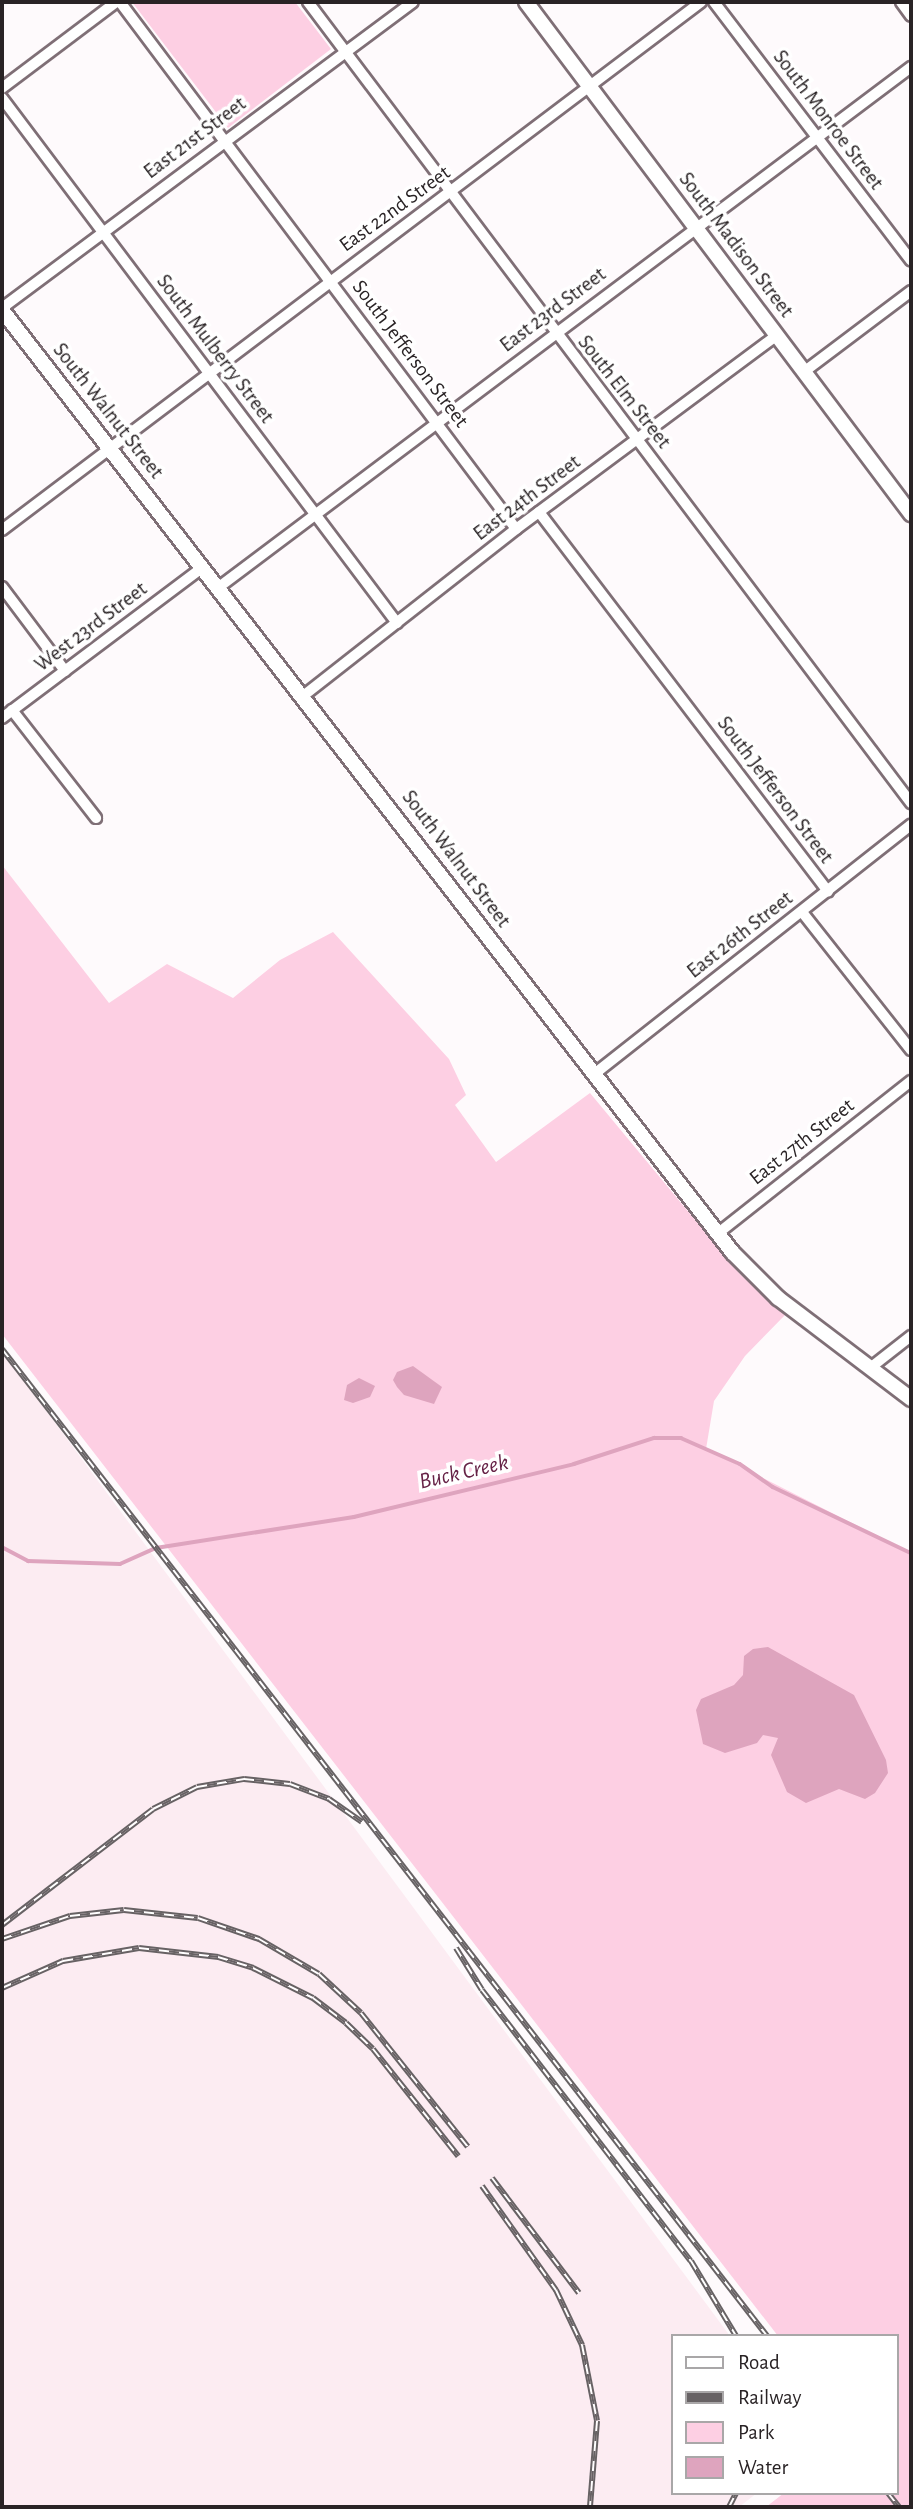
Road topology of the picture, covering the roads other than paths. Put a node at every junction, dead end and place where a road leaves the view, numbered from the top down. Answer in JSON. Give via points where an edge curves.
{"nodes":[{"id":1,"x":118,"y":2,"type":"edge"},
{"id":2,"x":308,"y":2,"type":"edge"},
{"id":3,"x":413,"y":2,"type":"edge"},
{"id":4,"x":526,"y":2,"type":"edge"},
{"id":5,"x":701,"y":2,"type":"edge"},
{"id":6,"x":714,"y":2,"type":"edge"},
{"id":7,"x":901,"y":2,"type":"edge"},
{"id":8,"x":911,"y":16,"type":"edge"},
{"id":9,"x":344,"y":50,"type":"junction"},
{"id":10,"x":911,"y":67,"type":"edge"},
{"id":11,"x":591,"y":87,"type":"junction"},
{"id":12,"x":2,"y":88,"type":"edge"},
{"id":13,"x":2,"y":98,"type":"edge"},
{"id":14,"x":817,"y":137,"type":"junction"},
{"id":15,"x":225,"y":141,"type":"junction"},
{"id":16,"x":451,"y":192,"type":"junction"},
{"id":17,"x":695,"y":226,"type":"junction"},
{"id":18,"x":102,"y":232,"type":"junction"},
{"id":19,"x":911,"y":261,"type":"edge"},
{"id":20,"x":330,"y":281,"type":"junction"},
{"id":21,"x":911,"y":291,"type":"edge"},
{"id":22,"x":2,"y":309,"type":"edge"},
{"id":23,"x":554,"y":333,"type":"junction"},
{"id":24,"x":777,"y":335,"type":"junction"},
{"id":25,"x":804,"y":371,"type":"junction"},
{"id":26,"x":210,"y":372,"type":"junction"},
{"id":27,"x":438,"y":422,"type":"junction"},
{"id":28,"x":636,"y":439,"type":"junction"},
{"id":29,"x":111,"y":448,"type":"junction"},
{"id":30,"x":539,"y":512,"type":"junction"},
{"id":31,"x":911,"y":513,"type":"edge"},
{"id":32,"x":316,"y":515,"type":"junction"},
{"id":33,"x":516,"y":529,"type":"junction"},
{"id":34,"x":2,"y":530,"type":"edge"},
{"id":35,"x":203,"y":567,"type":"junction"},
{"id":36,"x":2,"y":587,"type":"edge"},
{"id":37,"x":219,"y":587,"type":"junction"},
{"id":38,"x":397,"y":623,"type":"junction"},
{"id":39,"x":65,"y":670,"type":"junction"},
{"id":40,"x":303,"y":696,"type":"junction"},
{"id":41,"x":12,"y":710,"type":"junction"},
{"id":42,"x":2,"y":718,"type":"edge"},
{"id":43,"x":911,"y":803,"type":"edge"},
{"id":44,"x":96,"y":818,"type":"dead end"},
{"id":45,"x":911,"y":825,"type":"edge"},
{"id":46,"x":828,"y":891,"type":"junction"},
{"id":47,"x":802,"y":912,"type":"junction"},
{"id":48,"x":911,"y":1050,"type":"edge"},
{"id":49,"x":593,"y":1075,"type":"junction"},
{"id":50,"x":911,"y":1081,"type":"edge"},
{"id":51,"x":717,"y":1234,"type":"junction"},
{"id":52,"x":911,"y":1336,"type":"edge"},
{"id":53,"x":870,"y":1368,"type":"junction"},
{"id":54,"x":911,"y":1399,"type":"edge"}],
"edges":[{"from":1,"to":12,"type":"street"},
{"from":1,"to":15,"type":"street","name":"South Jefferson Street"},
{"from":2,"to":9,"type":"street","name":"South Elm Street"},
{"from":3,"to":9,"type":"street","name":"East 21st Street"},
{"from":4,"to":11,"type":"main road","name":"South Madison Street"},
{"from":5,"to":11,"type":"street","name":"East 22nd Street"},
{"from":6,"to":14,"type":"street","name":"South Monroe Street"},
{"from":7,"to":8,"type":"street"},
{"from":9,"to":15,"type":"street","name":"East 21st Street"},
{"from":9,"to":16,"type":"street","name":"South Elm Street"},
{"from":10,"to":14,"type":"street","name":"East 23rd Street"},
{"from":11,"to":16,"type":"street","name":"East 22nd Street"},
{"from":11,"to":17,"type":"main road","name":"South Madison Street"},
{"from":13,"to":18,"type":"street","name":"South Mulberry Street"},
{"from":14,"to":17,"type":"street","name":"East 23rd Street"},
{"from":14,"to":19,"type":"street","name":"South Monroe Street"},
{"from":15,"to":18,"type":"street","name":"East 21st Street"},
{"from":15,"to":20,"type":"street","name":"South Jefferson Street"},
{"from":16,"to":20,"type":"street","name":"East 22nd Street"},
{"from":16,"to":23,"type":"street","name":"South Elm Street"},
{"from":17,"to":23,"type":"street","name":"East 23rd Street"},
{"from":17,"to":24,"type":"main road","name":"South Madison Street"},
{"from":18,"to":22,"type":"street","name":"East 21st Street"},
{"from":18,"to":26,"type":"street","name":"South Mulberry Street"},
{"from":20,"to":26,"type":"street","name":"East 22nd Street"},
{"from":20,"to":27,"type":"street","name":"South Jefferson Street"},
{"from":21,"to":25,"type":"street"},
{"from":22,"to":29,"type":"main road","name":"South Walnut Street"},
{"from":23,"to":27,"type":"street","name":"East 23rd Street"},
{"from":23,"to":28,"type":"street","name":"South Elm Street"},
{"from":24,"to":25,"type":"main road","name":"South Madison Street"},
{"from":24,"to":28,"type":"street","name":"East 24th Street"},
{"from":25,"to":31,"type":"main road","name":"South Madison Street"},
{"from":26,"to":29,"type":"street","name":"East 22nd Street"},
{"from":26,"to":32,"type":"street","name":"South Mulberry Street"},
{"from":27,"to":32,"type":"street","name":"East 23rd Street"},
{"from":27,"to":33,"type":"street","name":"South Jefferson Street"},
{"from":28,"to":30,"type":"street","name":"East 24th Street"},
{"from":28,"to":43,"type":"street","name":"South Elm Street"},
{"from":29,"to":34,"type":"street","name":"East 22nd Street"},
{"from":29,"to":35,"type":"main road","name":"South Walnut Street"},
{"from":30,"to":33,"type":"street","name":"East 24th Street"},
{"from":30,"to":46,"type":"street","name":"South Jefferson Street"},
{"from":32,"to":37,"type":"street","name":"East 23rd Street"},
{"from":32,"to":38,"type":"street","name":"South Mulberry Street"},
{"from":33,"to":38,"type":"street","name":"East 24th Street"},
{"from":35,"to":37,"type":"main road","name":"South Walnut Street"},
{"from":35,"to":39,"type":"street","name":"West 23rd Street"},
{"from":36,"to":39,"type":"street"},
{"from":37,"to":40,"type":"main road","name":"South Walnut Street"},
{"from":38,"to":40,"type":"street","name":"East 24th Street"},
{"from":39,"to":41,"type":"street","name":"West 23rd Street"},
{"from":40,"to":49,"type":"main road","name":"South Walnut Street"},
{"from":41,"to":42,"type":"street","name":"West 23rd Street"},
{"from":41,"to":44,"type":"street"},
{"from":45,"to":46,"type":"street","name":"East 26th Street"},
{"from":46,"to":47,"type":"street","name":"East 26th Street"},
{"from":47,"to":48,"type":"street"},
{"from":47,"to":49,"type":"street","name":"East 26th Street"},
{"from":49,"to":51,"type":"main road","name":"South Walnut Street"},
{"from":50,"to":51,"type":"street","name":"East 27th Street"},
{"from":51,"to":53,"type":"main road","name":"South Walnut Street","via":[[778,1298]]},
{"from":52,"to":53,"type":"street"},
{"from":53,"to":54,"type":"main road","name":"South Walnut Street"}]}
